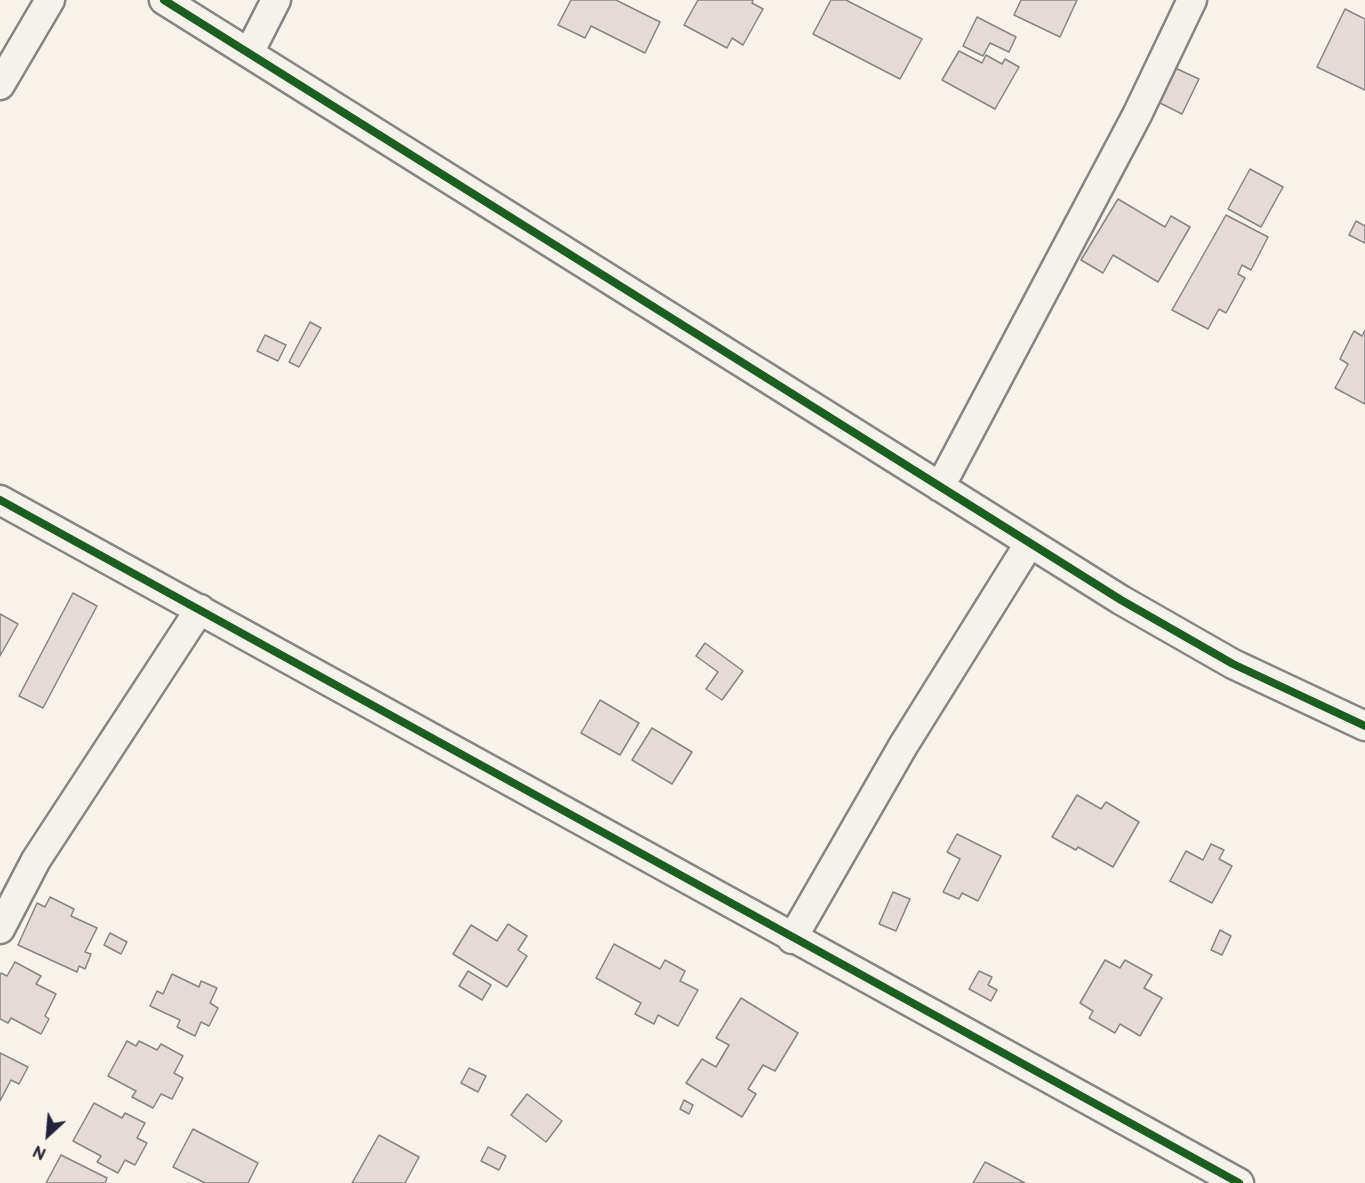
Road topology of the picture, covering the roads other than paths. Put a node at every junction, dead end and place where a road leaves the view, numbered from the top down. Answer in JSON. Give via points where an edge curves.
{"nodes":[{"id":1,"x":50,"y":0,"type":"edge"},
{"id":2,"x":164,"y":0,"type":"edge"},
{"id":3,"x":276,"y":0,"type":"edge"},
{"id":4,"x":1192,"y":0,"type":"edge"},
{"id":5,"x":249,"y":53,"type":"junction"},
{"id":6,"x":0,"y":85,"type":"edge"},
{"id":7,"x":940,"y":487,"type":"junction"},
{"id":8,"x":0,"y":500,"type":"edge"},
{"id":9,"x":1029,"y":543,"type":"junction"},
{"id":10,"x":200,"y":609,"type":"junction"},
{"id":11,"x":1365,"y":726,"type":"edge"},
{"id":12,"x":0,"y":929,"type":"edge"},
{"id":13,"x":792,"y":939,"type":"junction"},
{"id":14,"x":1239,"y":1183,"type":"edge"}],
"edges":[{"from":1,"to":6,"type":"street"},
{"from":2,"to":5,"type":"street"},
{"from":3,"to":5,"type":"street"},
{"from":4,"to":7,"type":"street","via":[[1137,115]]},
{"from":5,"to":7,"type":"street"},
{"from":7,"to":9,"type":"street"},
{"from":8,"to":10,"type":"street"},
{"from":9,"to":11,"type":"street","via":[[1233,664]]},
{"from":9,"to":13,"type":"street","via":[[903,746]]},
{"from":10,"to":12,"type":"street","via":[[36,860]]},
{"from":10,"to":13,"type":"street"},
{"from":13,"to":14,"type":"street"}]}
